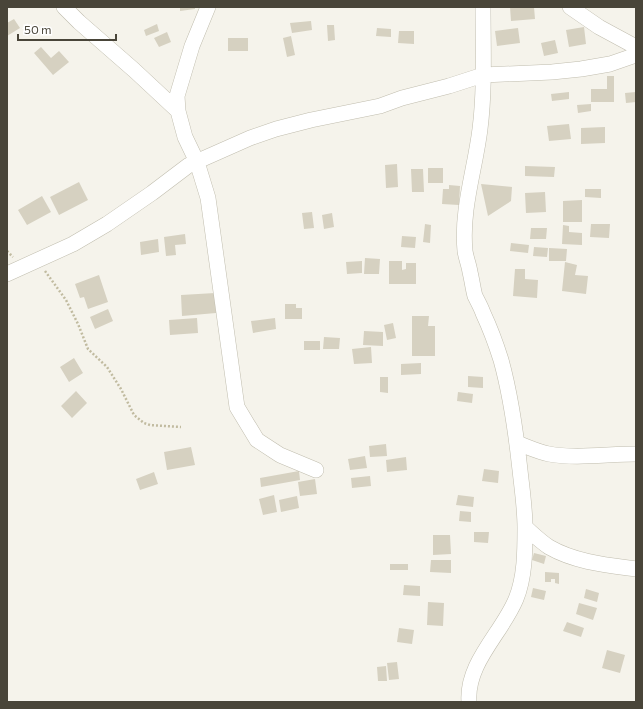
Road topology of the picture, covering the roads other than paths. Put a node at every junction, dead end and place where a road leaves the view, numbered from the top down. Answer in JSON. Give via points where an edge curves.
{"nodes":[{"id":1,"x":64,"y":7,"type":"edge"},
{"id":2,"x":208,"y":7,"type":"edge"},
{"id":3,"x":482,"y":7,"type":"edge"},
{"id":4,"x":570,"y":7,"type":"edge"},
{"id":5,"x":636,"y":47,"type":"edge"},
{"id":6,"x":636,"y":55,"type":"edge"},
{"id":7,"x":483,"y":75,"type":"junction"},
{"id":8,"x":178,"y":111,"type":"junction"},
{"id":9,"x":197,"y":162,"type":"junction"},
{"id":10,"x":7,"y":274,"type":"edge"},
{"id":11,"x":517,"y":443,"type":"junction"},
{"id":12,"x":636,"y":454,"type":"edge"},
{"id":13,"x":316,"y":470,"type":"dead end"},
{"id":14,"x":525,"y":526,"type":"junction"},
{"id":15,"x":636,"y":568,"type":"edge"},
{"id":16,"x":469,"y":702,"type":"edge"}],
"edges":[{"from":1,"to":8,"type":"street"},
{"from":2,"to":8,"type":"street","via":[[184,69],[177,96]]},
{"from":3,"to":7,"type":"street"},
{"from":4,"to":5,"type":"street","via":[[599,27]]},
{"from":6,"to":7,"type":"street","via":[[588,68]]},
{"from":7,"to":9,"type":"street","via":[[380,106],[276,129]]},
{"from":7,"to":11,"type":"street","via":[[483,103],[464,227],[465,253],[475,296],[501,360]]},
{"from":8,"to":9,"type":"street","via":[[185,137]]},
{"from":9,"to":10,"type":"street","via":[[107,224],[73,244]]},
{"from":9,"to":13,"type":"street","via":[[208,198],[237,408],[257,440],[280,455]]},
{"from":11,"to":12,"type":"street","via":[[560,455]]},
{"from":11,"to":14,"type":"street"},
{"from":14,"to":15,"type":"street","via":[[548,546],[575,559]]},
{"from":14,"to":16,"type":"street","via":[[521,582],[517,597],[478,663],[471,679]]}]}
